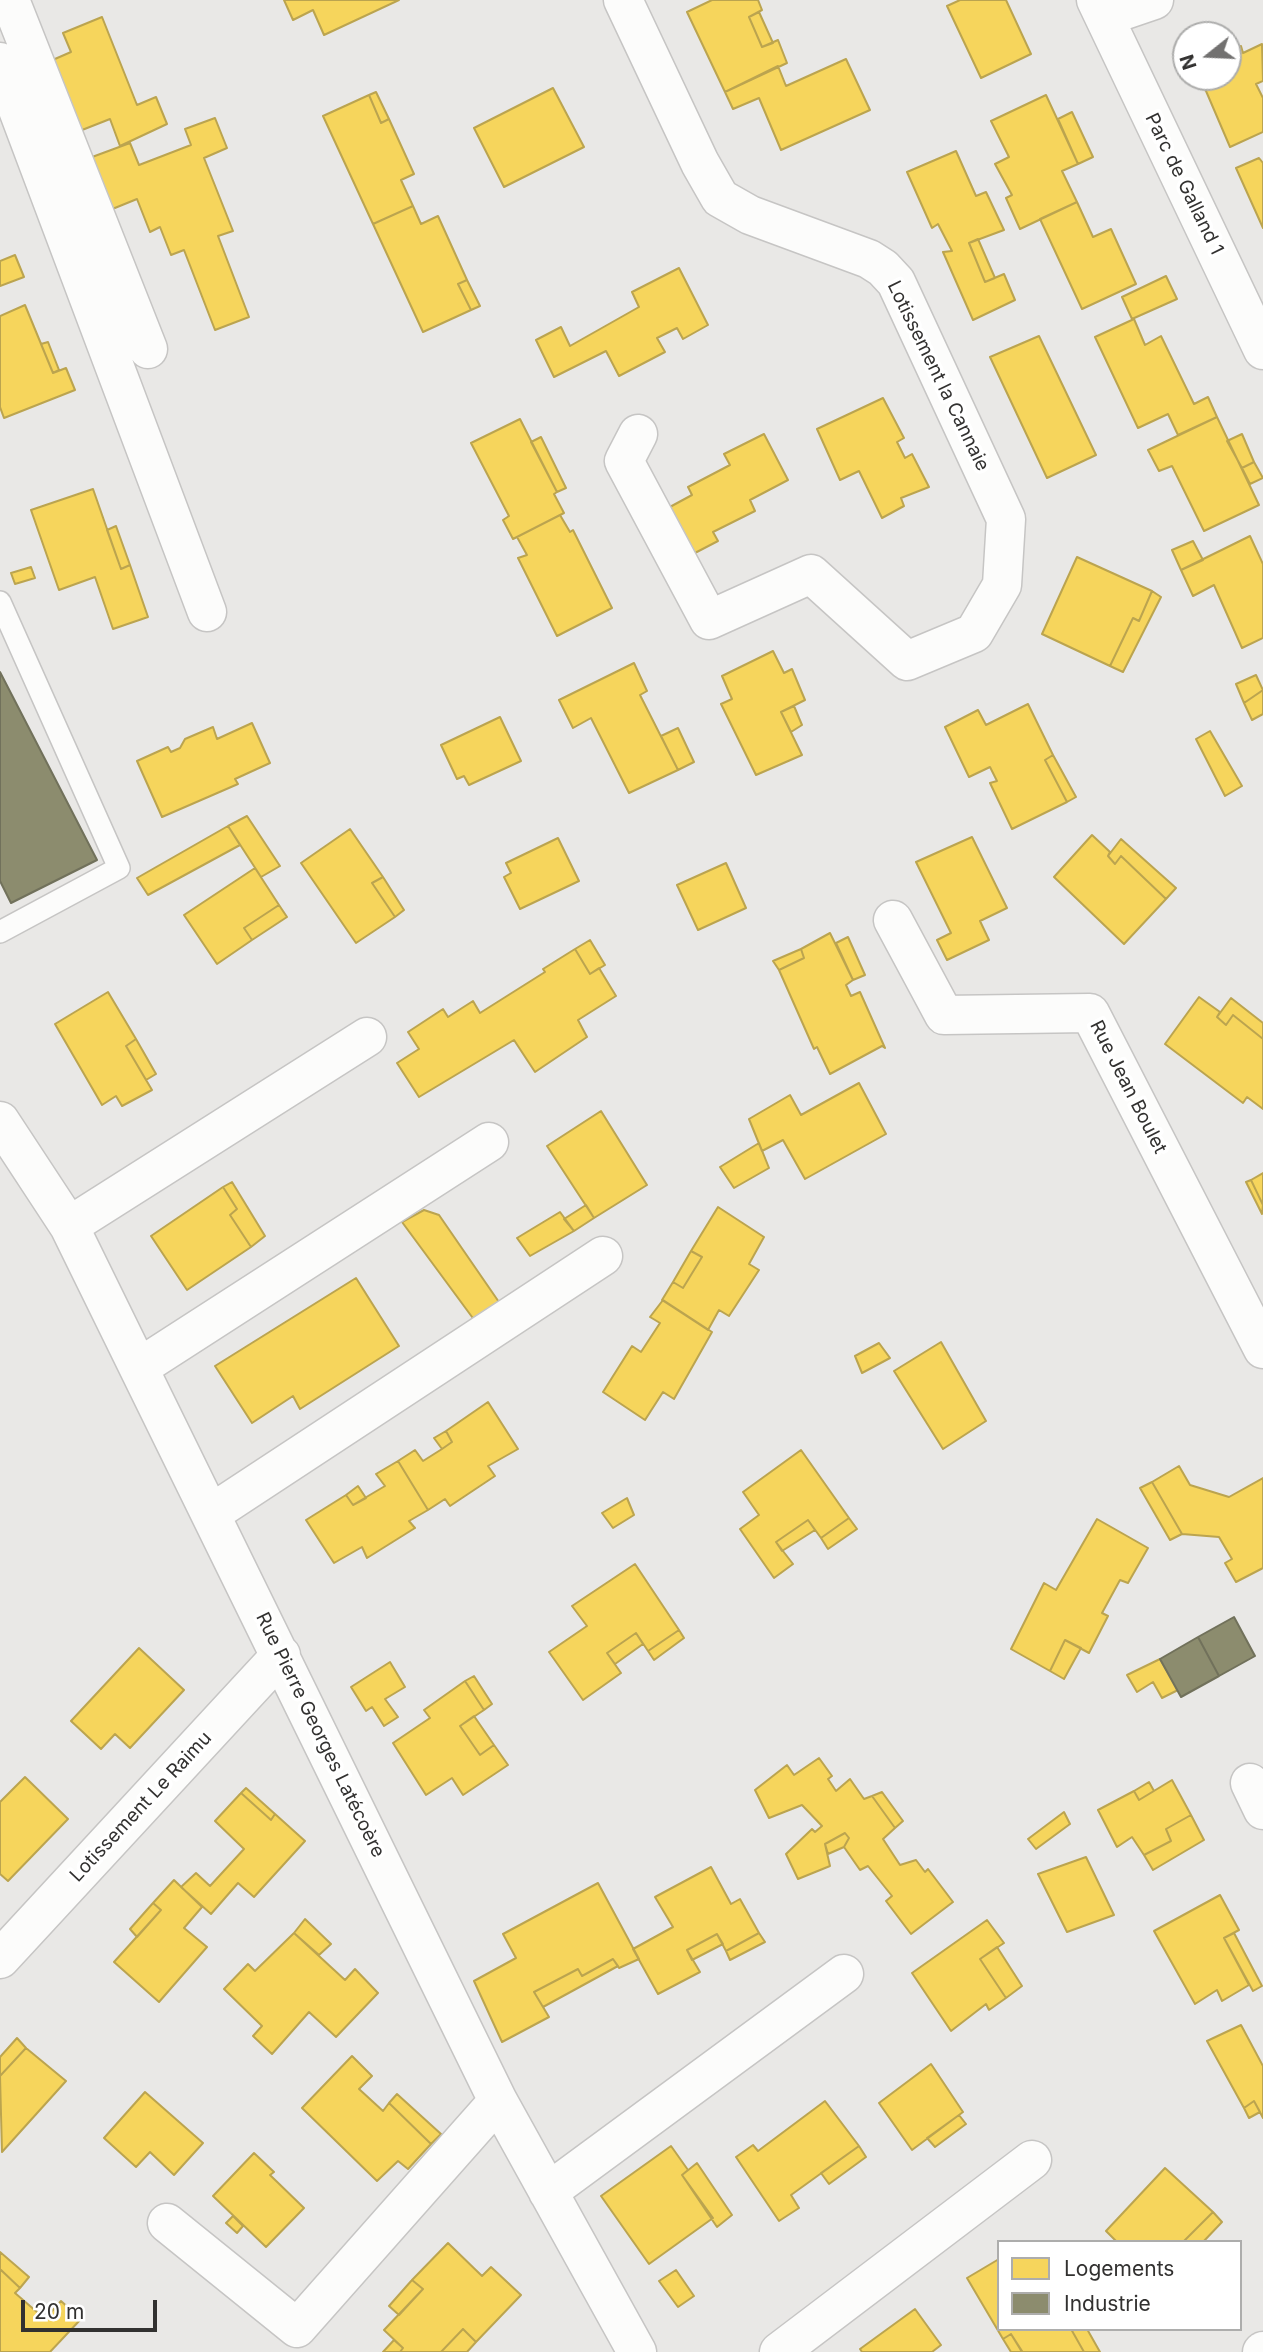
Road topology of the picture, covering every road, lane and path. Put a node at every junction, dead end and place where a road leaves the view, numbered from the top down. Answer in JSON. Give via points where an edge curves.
{"nodes":[{"id":1,"x":9,"y":0,"type":"edge"},
{"id":2,"x":623,"y":0,"type":"edge"},
{"id":3,"x":1154,"y":0,"type":"edge"},
{"id":4,"x":1100,"y":9,"type":"edge"},
{"id":5,"x":0,"y":62,"type":"edge"},
{"id":6,"x":148,"y":349,"type":"dead end"},
{"id":7,"x":1263,"y":350,"type":"edge"},
{"id":8,"x":638,"y":434,"type":"dead end"},
{"id":9,"x":0,"y":602,"type":"edge"},
{"id":10,"x":207,"y":612,"type":"dead end"},
{"id":11,"x":893,"y":919,"type":"dead end"},
{"id":12,"x":0,"y":932,"type":"edge"},
{"id":13,"x":367,"y":1037,"type":"dead end"},
{"id":14,"x":0,"y":1121,"type":"edge"},
{"id":15,"x":489,"y":1142,"type":"dead end"},
{"id":16,"x":69,"y":1226,"type":"junction"},
{"id":17,"x":603,"y":1256,"type":"dead end"},
{"id":18,"x":1263,"y":1349,"type":"edge"},
{"id":19,"x":140,"y":1367,"type":"junction"},
{"id":20,"x":212,"y":1513,"type":"junction"},
{"id":21,"x":281,"y":1655,"type":"junction"},
{"id":22,"x":0,"y":1959,"type":"edge"},
{"id":23,"x":844,"y":1974,"type":"dead end"},
{"id":24,"x":498,"y":2101,"type":"junction"},
{"id":25,"x":1032,"y":2160,"type":"dead end"},
{"id":26,"x":548,"y":2192,"type":"junction"},
{"id":27,"x":167,"y":2223,"type":"dead end"},
{"id":28,"x":637,"y":2352,"type":"edge"},
{"id":29,"x":779,"y":2352,"type":"edge"}],
"edges":[{"from":1,"to":6,"type":"street"},
{"from":2,"to":8,"type":"street","name":"Lotissement la Cannaie","via":[[720,198],[750,215],[869,259],[895,282],[1006,519],[1002,585],[974,633],[907,661],[811,574],[709,620],[624,461]]},
{"from":3,"to":4,"type":"street","name":"Parc de Galland 1"},
{"from":4,"to":7,"type":"street","name":"Parc de Galland 1"},
{"from":5,"to":10,"type":"street"},
{"from":9,"to":12,"type":"lane","via":[[119,868]]},
{"from":11,"to":18,"type":"street","name":"Rue Jean Boulet","via":[[944,1015],[1090,1013]]},
{"from":13,"to":16,"type":"street"},
{"from":14,"to":16,"type":"street","name":"Rue Pierre Georges Latécoère"},
{"from":15,"to":19,"type":"street"},
{"from":16,"to":19,"type":"street","name":"Rue Pierre Georges Latécoère"},
{"from":17,"to":20,"type":"street"},
{"from":19,"to":20,"type":"street","name":"Rue Pierre Georges Latécoère"},
{"from":20,"to":21,"type":"street","name":"Rue Pierre Georges Latécoère"},
{"from":21,"to":22,"type":"street","name":"Lotissement Le Raimu"},
{"from":21,"to":24,"type":"street","name":"Rue Pierre Georges Latécoère"},
{"from":23,"to":26,"type":"street"},
{"from":24,"to":26,"type":"street","name":"Rue Pierre Georges Latécoère"},
{"from":24,"to":27,"type":"street","via":[[297,2328]]},
{"from":25,"to":29,"type":"street"},
{"from":26,"to":28,"type":"street","name":"Rue Pierre Georges Latécoère"}]}
